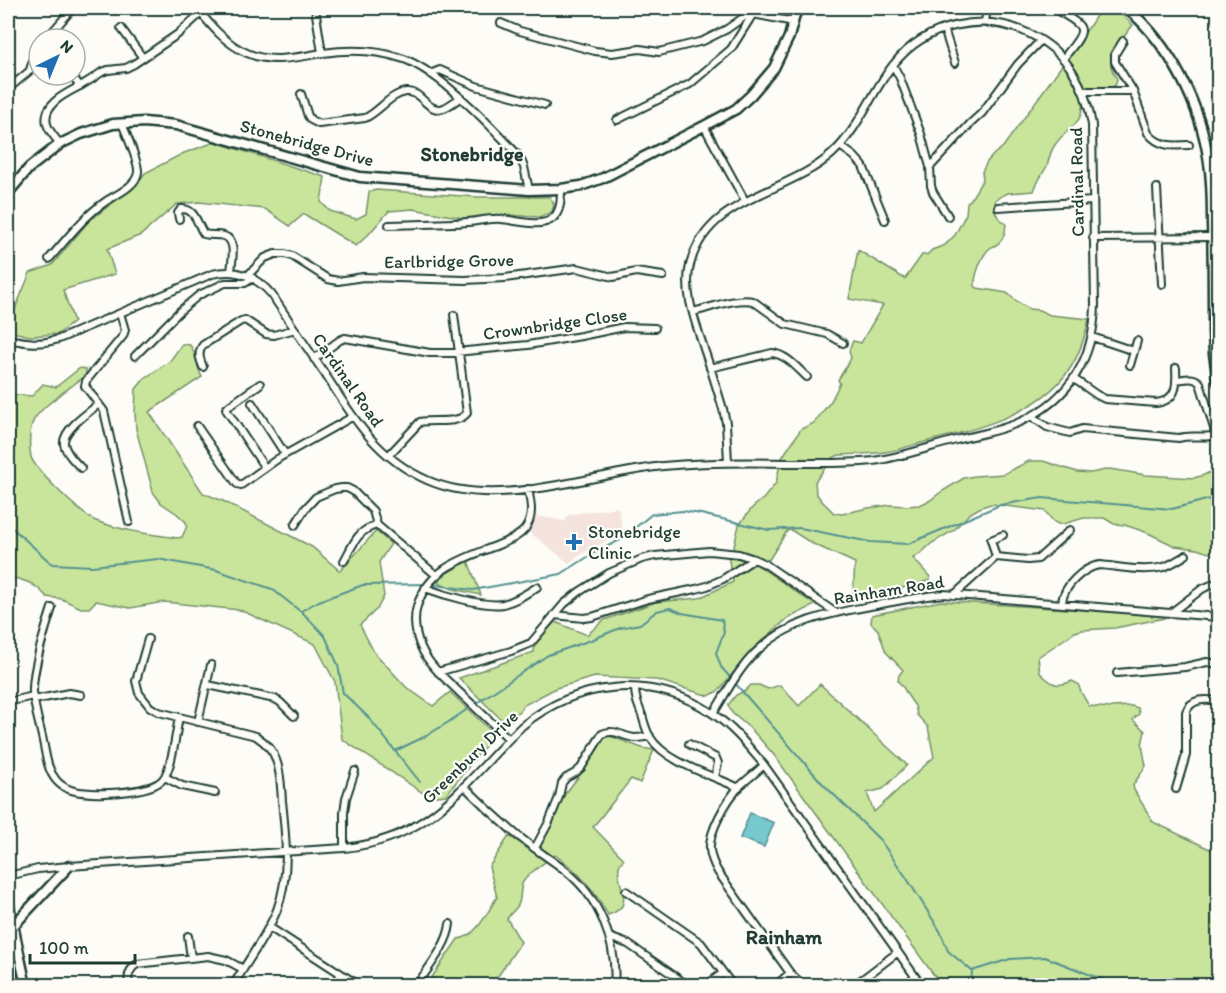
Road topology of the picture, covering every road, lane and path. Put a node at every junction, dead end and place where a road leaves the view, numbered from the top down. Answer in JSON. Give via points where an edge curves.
{"nodes":[{"id":1,"x":73,"y":8,"type":"edge"},
{"id":2,"x":315,"y":8,"type":"edge"},
{"id":3,"x":797,"y":8,"type":"edge"},
{"id":4,"x":987,"y":8,"type":"edge"},
{"id":5,"x":1053,"y":8,"type":"edge"},
{"id":6,"x":1127,"y":8,"type":"edge"},
{"id":7,"x":199,"y":10,"type":"edge"},
{"id":8,"x":753,"y":14,"type":"junction"},
{"id":9,"x":794,"y":22,"type":"junction"},
{"id":10,"x":985,"y":22,"type":"junction"},
{"id":11,"x":501,"y":23,"type":"dead end"},
{"id":12,"x":56,"y":27,"type":"edge"},
{"id":13,"x":121,"y":28,"type":"dead end"},
{"id":14,"x":944,"y":29,"type":"junction"},
{"id":15,"x":1041,"y":40,"type":"junction"},
{"id":16,"x":1123,"y":40,"type":"dead end"},
{"id":17,"x":322,"y":53,"type":"junction"},
{"id":18,"x":143,"y":58,"type":"junction"},
{"id":19,"x":1063,"y":59,"type":"junction"},
{"id":20,"x":955,"y":63,"type":"dead end"},
{"id":21,"x":893,"y":65,"type":"junction"},
{"id":22,"x":27,"y":73,"type":"edge"},
{"id":23,"x":430,"y":74,"type":"junction"},
{"id":24,"x":87,"y":82,"type":"edge"},
{"id":25,"x":78,"y":87,"type":"edge"},
{"id":26,"x":8,"y":89,"type":"edge"},
{"id":27,"x":1084,"y":91,"type":"junction"},
{"id":28,"x":1133,"y":92,"type":"junction"},
{"id":29,"x":301,"y":94,"type":"dead end"},
{"id":30,"x":460,"y":98,"type":"junction"},
{"id":31,"x":545,"y":105,"type":"dead end"},
{"id":32,"x":617,"y":120,"type":"dead end"},
{"id":33,"x":122,"y":123,"type":"junction"},
{"id":34,"x":704,"y":126,"type":"junction"},
{"id":35,"x":60,"y":144,"type":"junction"},
{"id":36,"x":1188,"y":145,"type":"dead end"},
{"id":37,"x":840,"y":146,"type":"junction"},
{"id":38,"x":930,"y":166,"type":"junction"},
{"id":39,"x":8,"y":175,"type":"edge"},
{"id":40,"x":16,"y":182,"type":"junction"},
{"id":41,"x":1157,"y":188,"type":"dead end"},
{"id":42,"x":561,"y":189,"type":"junction"},
{"id":43,"x":529,"y":190,"type":"junction"},
{"id":44,"x":8,"y":194,"type":"edge"},
{"id":45,"x":745,"y":201,"type":"junction"},
{"id":46,"x":1093,"y":201,"type":"junction"},
{"id":47,"x":999,"y":207,"type":"dead end"},
{"id":48,"x":948,"y":216,"type":"dead end"},
{"id":49,"x":179,"y":219,"type":"dead end"},
{"id":50,"x":885,"y":219,"type":"dead end"},
{"id":51,"x":389,"y":225,"type":"dead end"},
{"id":52,"x":1160,"y":237,"type":"junction"},
{"id":53,"x":1213,"y":237,"type":"junction"},
{"id":54,"x":1093,"y":238,"type":"junction"},
{"id":55,"x":49,"y":259,"type":"dead end"},
{"id":56,"x":231,"y":271,"type":"junction"},
{"id":57,"x":251,"y":276,"type":"junction"},
{"id":58,"x":663,"y":276,"type":"dead end"},
{"id":59,"x":1162,"y":284,"type":"dead end"},
{"id":60,"x":693,"y":312,"type":"junction"},
{"id":61,"x":120,"y":313,"type":"junction"},
{"id":62,"x":454,"y":315,"type":"dead end"},
{"id":63,"x":655,"y":328,"type":"dead end"},
{"id":64,"x":295,"y":330,"type":"junction"},
{"id":65,"x":1092,"y":338,"type":"junction"},
{"id":66,"x":8,"y":339,"type":"edge"},
{"id":67,"x":1137,"y":341,"type":"dead end"},
{"id":68,"x":843,"y":343,"type":"dead end"},
{"id":69,"x":1134,"y":351,"type":"junction"},
{"id":70,"x":459,"y":352,"type":"junction"},
{"id":71,"x":135,"y":356,"type":"dead end"},
{"id":72,"x":314,"y":358,"type":"junction"},
{"id":73,"x":1130,"y":365,"type":"dead end"},
{"id":74,"x":203,"y":367,"type":"dead end"},
{"id":75,"x":710,"y":368,"type":"junction"},
{"id":76,"x":1176,"y":368,"type":"dead end"},
{"id":77,"x":807,"y":377,"type":"dead end"},
{"id":78,"x":1074,"y":379,"type":"junction"},
{"id":79,"x":1177,"y":380,"type":"junction"},
{"id":80,"x":1218,"y":382,"type":"edge"},
{"id":81,"x":260,"y":384,"type":"dead end"},
{"id":82,"x":252,"y":403,"type":"dead end"},
{"id":83,"x":99,"y":404,"type":"junction"},
{"id":84,"x":1031,"y":416,"type":"junction"},
{"id":85,"x":352,"y":417,"type":"junction"},
{"id":86,"x":197,"y":426,"type":"dead end"},
{"id":87,"x":285,"y":454,"type":"junction"},
{"id":88,"x":388,"y":456,"type":"junction"},
{"id":89,"x":728,"y":462,"type":"junction"},
{"id":90,"x":81,"y":468,"type":"dead end"},
{"id":91,"x":265,"y":468,"type":"junction"},
{"id":92,"x":528,"y":489,"type":"junction"},
{"id":93,"x":129,"y":522,"type":"dead end"},
{"id":94,"x":295,"y":525,"type":"dead end"},
{"id":95,"x":377,"y":525,"type":"junction"},
{"id":96,"x":1070,"y":530,"type":"dead end"},
{"id":97,"x":1003,"y":535,"type":"dead end"},
{"id":98,"x":1186,"y":555,"type":"dead end"},
{"id":99,"x":996,"y":557,"type":"junction"},
{"id":100,"x":754,"y":559,"type":"junction"},
{"id":101,"x":344,"y":561,"type":"dead end"},
{"id":102,"x":436,"y":574,"type":"junction"},
{"id":103,"x":1218,"y":582,"type":"edge"},
{"id":104,"x":537,"y":587,"type":"dead end"},
{"id":105,"x":425,"y":588,"type":"junction"},
{"id":106,"x":954,"y":595,"type":"junction"},
{"id":107,"x":1062,"y":603,"type":"junction"},
{"id":108,"x":52,"y":608,"type":"dead end"},
{"id":109,"x":836,"y":613,"type":"junction"},
{"id":110,"x":1172,"y":613,"type":"junction"},
{"id":111,"x":554,"y":615,"type":"junction"},
{"id":112,"x":1218,"y":617,"type":"edge"},
{"id":113,"x":148,"y":639,"type":"dead end"},
{"id":114,"x":1218,"y":664,"type":"edge"},
{"id":115,"x":211,"y":665,"type":"dead end"},
{"id":116,"x":438,"y":672,"type":"junction"},
{"id":117,"x":1117,"y":673,"type":"dead end"},
{"id":118,"x":208,"y":685,"type":"junction"},
{"id":119,"x":635,"y":688,"type":"junction"},
{"id":120,"x":81,"y":695,"type":"dead end"},
{"id":121,"x":34,"y":698,"type":"junction"},
{"id":122,"x":1218,"y":701,"type":"edge"},
{"id":123,"x":8,"y":702,"type":"edge"},
{"id":124,"x":713,"y":714,"type":"junction"},
{"id":125,"x":294,"y":716,"type":"dead end"},
{"id":126,"x":180,"y":717,"type":"junction"},
{"id":127,"x":198,"y":722,"type":"junction"},
{"id":128,"x":650,"y":736,"type":"junction"},
{"id":129,"x":509,"y":739,"type":"junction"},
{"id":130,"x":689,"y":744,"type":"dead end"},
{"id":131,"x":764,"y":765,"type":"junction"},
{"id":132,"x":355,"y":771,"type":"dead end"},
{"id":133,"x":165,"y":777,"type":"junction"},
{"id":134,"x":715,"y":777,"type":"junction"},
{"id":135,"x":464,"y":786,"type":"junction"},
{"id":136,"x":739,"y":788,"type":"junction"},
{"id":137,"x":1176,"y":789,"type":"dead end"},
{"id":138,"x":214,"y":793,"type":"dead end"},
{"id":139,"x":344,"y":848,"type":"junction"},
{"id":140,"x":534,"y":848,"type":"junction"},
{"id":141,"x":287,"y":851,"type":"junction"},
{"id":142,"x":69,"y":866,"type":"junction"},
{"id":143,"x":8,"y":876,"type":"edge"},
{"id":144,"x":626,"y":891,"type":"dead end"},
{"id":145,"x":8,"y":901,"type":"edge"},
{"id":146,"x":450,"y":924,"type":"dead end"},
{"id":147,"x":13,"y":927,"type":"junction"},
{"id":148,"x":269,"y":927,"type":"junction"},
{"id":149,"x":188,"y":936,"type":"dead end"},
{"id":150,"x":609,"y":937,"type":"junction"},
{"id":151,"x":897,"y":952,"type":"junction"},
{"id":152,"x":191,"y":958,"type":"junction"},
{"id":153,"x":243,"y":969,"type":"junction"},
{"id":154,"x":723,"y":973,"type":"junction"},
{"id":155,"x":790,"y":973,"type":"junction"},
{"id":156,"x":342,"y":974,"type":"junction"},
{"id":157,"x":26,"y":986,"type":"edge"},
{"id":158,"x":129,"y":986,"type":"edge"},
{"id":159,"x":233,"y":986,"type":"edge"},
{"id":160,"x":333,"y":986,"type":"edge"},
{"id":161,"x":360,"y":986,"type":"edge"},
{"id":162,"x":416,"y":986,"type":"edge"},
{"id":163,"x":614,"y":986,"type":"edge"},
{"id":164,"x":689,"y":986,"type":"edge"},
{"id":165,"x":705,"y":986,"type":"edge"},
{"id":166,"x":733,"y":986,"type":"edge"},
{"id":167,"x":774,"y":986,"type":"edge"},
{"id":168,"x":804,"y":986,"type":"edge"},
{"id":169,"x":851,"y":986,"type":"edge"},
{"id":170,"x":922,"y":986,"type":"edge"}],
"edges":[{"from":1,"to":12,"type":"street"},
{"from":2,"to":17,"type":"street"},
{"from":3,"to":9,"type":"street","name":"Stonebridge Drive"},
{"from":4,"to":10,"type":"street"},
{"from":5,"to":19,"type":"street","via":[[1082,29]]},
{"from":6,"to":53,"type":"street","via":[[1165,52],[1195,109],[1209,162]]},
{"from":7,"to":17,"type":"street","via":[[224,38],[247,53],[284,60]]},
{"from":7,"to":18,"type":"street","via":[[178,34]]},
{"from":8,"to":9,"type":"street"},
{"from":8,"to":11,"type":"street","via":[[703,41],[660,52],[640,49],[612,54]]},
{"from":8,"to":32,"type":"street","via":[[731,49],[690,84]]},
{"from":9,"to":34,"type":"street","name":"Stonebridge Drive","via":[[765,81],[736,109]]},
{"from":10,"to":14,"type":"street","name":"Cardinal Road"},
{"from":10,"to":15,"type":"street","name":"Cardinal Road","via":[[1027,32]]},
{"from":13,"to":18,"type":"street"},
{"from":14,"to":20,"type":"street"},
{"from":14,"to":21,"type":"street","name":"Cardinal Road","via":[[913,45]]},
{"from":15,"to":19,"type":"street","name":"Cardinal Road"},
{"from":15,"to":38,"type":"street","via":[[982,113]]},
{"from":16,"to":28,"type":"street","via":[[1114,57]]},
{"from":17,"to":23,"type":"street","via":[[358,50],[388,54]]},
{"from":18,"to":24,"type":"street"},
{"from":19,"to":27,"type":"street","name":"Cardinal Road"},
{"from":21,"to":37,"type":"street","name":"Cardinal Road"},
{"from":21,"to":38,"type":"street"},
{"from":22,"to":26,"type":"street"},
{"from":23,"to":30,"type":"street"},
{"from":23,"to":31,"type":"street","via":[[440,70],[477,86]]},
{"from":25,"to":35,"type":"street","via":[[56,100],[47,115],[48,127]]},
{"from":27,"to":28,"type":"street"},
{"from":27,"to":46,"type":"street","name":"Cardinal Road","via":[[1092,125]]},
{"from":28,"to":36,"type":"street","via":[[1152,139],[1171,146]]},
{"from":29,"to":30,"type":"street","via":[[308,116],[319,124],[365,118],[405,92],[417,95],[436,109]]},
{"from":30,"to":43,"type":"street","via":[[519,156]]},
{"from":33,"to":35,"type":"street","name":"Stonebridge Drive"},
{"from":33,"to":43,"type":"street","name":"Stonebridge Drive","via":[[176,124],[360,177]]},
{"from":33,"to":55,"type":"street","via":[[138,168],[137,178],[85,219]]},
{"from":34,"to":42,"type":"street","name":"Stonebridge Drive","via":[[603,178]]},
{"from":34,"to":45,"type":"street"},
{"from":35,"to":40,"type":"street","name":"Stonebridge Drive"},
{"from":37,"to":45,"type":"street","name":"Cardinal Road","via":[[812,168]]},
{"from":37,"to":50,"type":"street","via":[[863,166]]},
{"from":38,"to":48,"type":"street","via":[[933,192]]},
{"from":39,"to":40,"type":"street"},
{"from":40,"to":44,"type":"street","name":"Stonebridge Drive"},
{"from":41,"to":52,"type":"street"},
{"from":42,"to":43,"type":"street","name":"Stonebridge Drive"},
{"from":42,"to":51,"type":"street","via":[[555,217],[546,222],[494,218]]},
{"from":45,"to":60,"type":"street","name":"Cardinal Road","via":[[708,231],[694,255],[688,279]]},
{"from":46,"to":47,"type":"street"},
{"from":46,"to":54,"type":"street","name":"Cardinal Road"},
{"from":49,"to":56,"type":"street","via":[[178,213],[187,208],[204,234],[224,236],[232,246]]},
{"from":52,"to":53,"type":"street"},
{"from":52,"to":54,"type":"street"},
{"from":52,"to":59,"type":"street"},
{"from":53,"to":80,"type":"street","via":[[1213,332]]},
{"from":54,"to":65,"type":"street","name":"Cardinal Road"},
{"from":56,"to":57,"type":"street"},
{"from":56,"to":61,"type":"street","via":[[212,274]]},
{"from":57,"to":58,"type":"street","name":"Earlbridge Grove","via":[[274,254],[301,260],[328,279],[338,281],[363,277],[505,278],[577,268],[614,277],[636,272]]},
{"from":57,"to":64,"type":"street","name":"Cardinal Road","via":[[266,287]]},
{"from":57,"to":71,"type":"street","via":[[245,283],[225,283],[199,295]]},
{"from":60,"to":68,"type":"street","via":[[735,301],[753,301],[785,324],[827,334]]},
{"from":60,"to":75,"type":"street","name":"Cardinal Road"},
{"from":61,"to":66,"type":"street","via":[[44,343]]},
{"from":61,"to":83,"type":"street","via":[[123,336],[86,381],[85,386]]},
{"from":62,"to":70,"type":"street","name":"Crownbridge Close"},
{"from":63,"to":70,"type":"street","name":"Crownbridge Close","via":[[624,327],[528,345]]},
{"from":64,"to":72,"type":"street","name":"Cardinal Road"},
{"from":64,"to":74,"type":"street","via":[[266,334],[241,321],[202,345],[199,356]]},
{"from":65,"to":69,"type":"street"},
{"from":65,"to":78,"type":"street","name":"Cardinal Road"},
{"from":67,"to":69,"type":"street"},
{"from":69,"to":73,"type":"street"},
{"from":70,"to":72,"type":"street","name":"Crownbridge Close","via":[[430,353],[345,338]]},
{"from":70,"to":88,"type":"street","name":"Crownbridge Close","via":[[466,415],[458,420],[420,422]]},
{"from":72,"to":85,"type":"street","name":"Cardinal Road"},
{"from":75,"to":77,"type":"street","via":[[772,353],[785,356]]},
{"from":75,"to":89,"type":"street","name":"Cardinal Road","via":[[726,423]]},
{"from":76,"to":79,"type":"street"},
{"from":78,"to":79,"type":"street","via":[[1105,399],[1156,403],[1169,399]]},
{"from":78,"to":84,"type":"street","name":"Cardinal Road","via":[[1052,402]]},
{"from":79,"to":84,"type":"street","via":[[1193,378],[1200,383],[1216,435],[1179,438],[1082,429],[1070,433],[1047,427]]},
{"from":81,"to":91,"type":"street","via":[[227,411]]},
{"from":82,"to":87,"type":"street"},
{"from":83,"to":90,"type":"street","via":[[64,439],[67,451]]},
{"from":83,"to":93,"type":"street","via":[[104,411]]},
{"from":84,"to":89,"type":"street","name":"Cardinal Road","via":[[992,431],[874,461]]},
{"from":85,"to":87,"type":"street"},
{"from":85,"to":88,"type":"street","name":"Cardinal Road"},
{"from":86,"to":91,"type":"street","via":[[237,484],[241,486]]},
{"from":87,"to":91,"type":"street"},
{"from":88,"to":92,"type":"street","name":"Cardinal Road","via":[[407,470],[454,489]]},
{"from":89,"to":92,"type":"street","name":"Cardinal Road","via":[[648,468]]},
{"from":92,"to":102,"type":"street","via":[[531,517],[524,530],[511,540]]},
{"from":94,"to":95,"type":"street","via":[[316,497],[347,488],[374,511]]},
{"from":95,"to":101,"type":"street","via":[[364,529]]},
{"from":95,"to":102,"type":"street"},
{"from":96,"to":99,"type":"street","via":[[1038,559]]},
{"from":97,"to":99,"type":"street","via":[[991,540]]},
{"from":98,"to":107,"type":"street","via":[[1158,568],[1093,566],[1069,586]]},
{"from":99,"to":106,"type":"street"},
{"from":100,"to":109,"type":"street"},
{"from":100,"to":111,"type":"street","via":[[723,579],[696,589],[592,617]]},
{"from":100,"to":111,"type":"street","via":[[709,551],[655,556],[609,573],[579,592]]},
{"from":102,"to":105,"type":"street"},
{"from":103,"to":110,"type":"street","via":[[1202,589]]},
{"from":104,"to":105,"type":"street","via":[[500,604],[452,597]]},
{"from":105,"to":116,"type":"street","via":[[417,607],[415,628],[423,651]]},
{"from":106,"to":107,"type":"street","name":"Rainham Road"},
{"from":106,"to":109,"type":"street","name":"Rainham Road","via":[[933,595]]},
{"from":107,"to":110,"type":"street","name":"Rainham Road"},
{"from":108,"to":121,"type":"street","via":[[35,670]]},
{"from":109,"to":124,"type":"street","name":"Rainham Road","via":[[788,629],[764,645],[745,664]]},
{"from":110,"to":112,"type":"street","name":"Rainham Road"},
{"from":111,"to":116,"type":"street","via":[[531,643]]},
{"from":113,"to":126,"type":"street","via":[[136,681],[139,693],[150,707]]},
{"from":114,"to":117,"type":"street"},
{"from":115,"to":118,"type":"street"},
{"from":116,"to":129,"type":"street"},
{"from":118,"to":125,"type":"street","via":[[275,699]]},
{"from":118,"to":127,"type":"street"},
{"from":119,"to":124,"type":"street","name":"Greenbury Drive","via":[[680,697]]},
{"from":119,"to":128,"type":"street"},
{"from":119,"to":129,"type":"street","name":"Greenbury Drive","via":[[602,689],[561,700],[534,716]]},
{"from":120,"to":121,"type":"street"},
{"from":121,"to":123,"type":"street"},
{"from":121,"to":133,"type":"street","via":[[48,765],[63,786],[83,792],[121,792],[153,787]]},
{"from":122,"to":137,"type":"street","via":[[1201,700],[1188,707],[1186,755]]},
{"from":124,"to":131,"type":"street","name":"Greenbury Drive","via":[[738,734]]},
{"from":126,"to":127,"type":"street"},
{"from":126,"to":133,"type":"street"},
{"from":127,"to":141,"type":"street","via":[[266,742],[278,768]]},
{"from":128,"to":134,"type":"street","via":[[673,757]]},
{"from":128,"to":140,"type":"street","via":[[636,738],[614,732],[602,735],[586,762],[562,783],[549,822]]},
{"from":129,"to":135,"type":"street","name":"Greenbury Drive"},
{"from":130,"to":134,"type":"street","via":[[716,758]]},
{"from":131,"to":136,"type":"street"},
{"from":131,"to":151,"type":"street","name":"Greenbury Drive"},
{"from":132,"to":139,"type":"street","via":[[344,812]]},
{"from":133,"to":138,"type":"street","via":[[182,786]]},
{"from":134,"to":136,"type":"street"},
{"from":135,"to":139,"type":"street","name":"Greenbury Drive","via":[[416,826],[377,843]]},
{"from":135,"to":140,"type":"street"},
{"from":136,"to":155,"type":"street","via":[[712,834],[711,857]]},
{"from":139,"to":141,"type":"street","name":"Greenbury Drive"},
{"from":140,"to":150,"type":"street","via":[[580,884],[597,908]]},
{"from":141,"to":142,"type":"street","name":"Greenbury Drive"},
{"from":141,"to":148,"type":"street","via":[[283,886]]},
{"from":142,"to":143,"type":"street","name":"Greenbury Drive"},
{"from":142,"to":147,"type":"street"},
{"from":144,"to":154,"type":"street","via":[[701,943]]},
{"from":145,"to":147,"type":"street"},
{"from":146,"to":162,"type":"street","via":[[445,942]]},
{"from":147,"to":157,"type":"street"},
{"from":148,"to":153,"type":"street"},
{"from":148,"to":156,"type":"street"},
{"from":149,"to":152,"type":"street"},
{"from":150,"to":163,"type":"street"},
{"from":150,"to":164,"type":"street","via":[[628,944]]},
{"from":151,"to":169,"type":"street"},
{"from":151,"to":170,"type":"street","name":"Greenbury Drive"},
{"from":152,"to":153,"type":"street","via":[[218,958]]},
{"from":152,"to":158,"type":"street","via":[[137,964],[130,972]]},
{"from":153,"to":159,"type":"street"},
{"from":154,"to":165,"type":"street"},
{"from":154,"to":166,"type":"street"},
{"from":155,"to":167,"type":"street"},
{"from":155,"to":168,"type":"street"},
{"from":156,"to":160,"type":"street"},
{"from":156,"to":161,"type":"street"}]}
